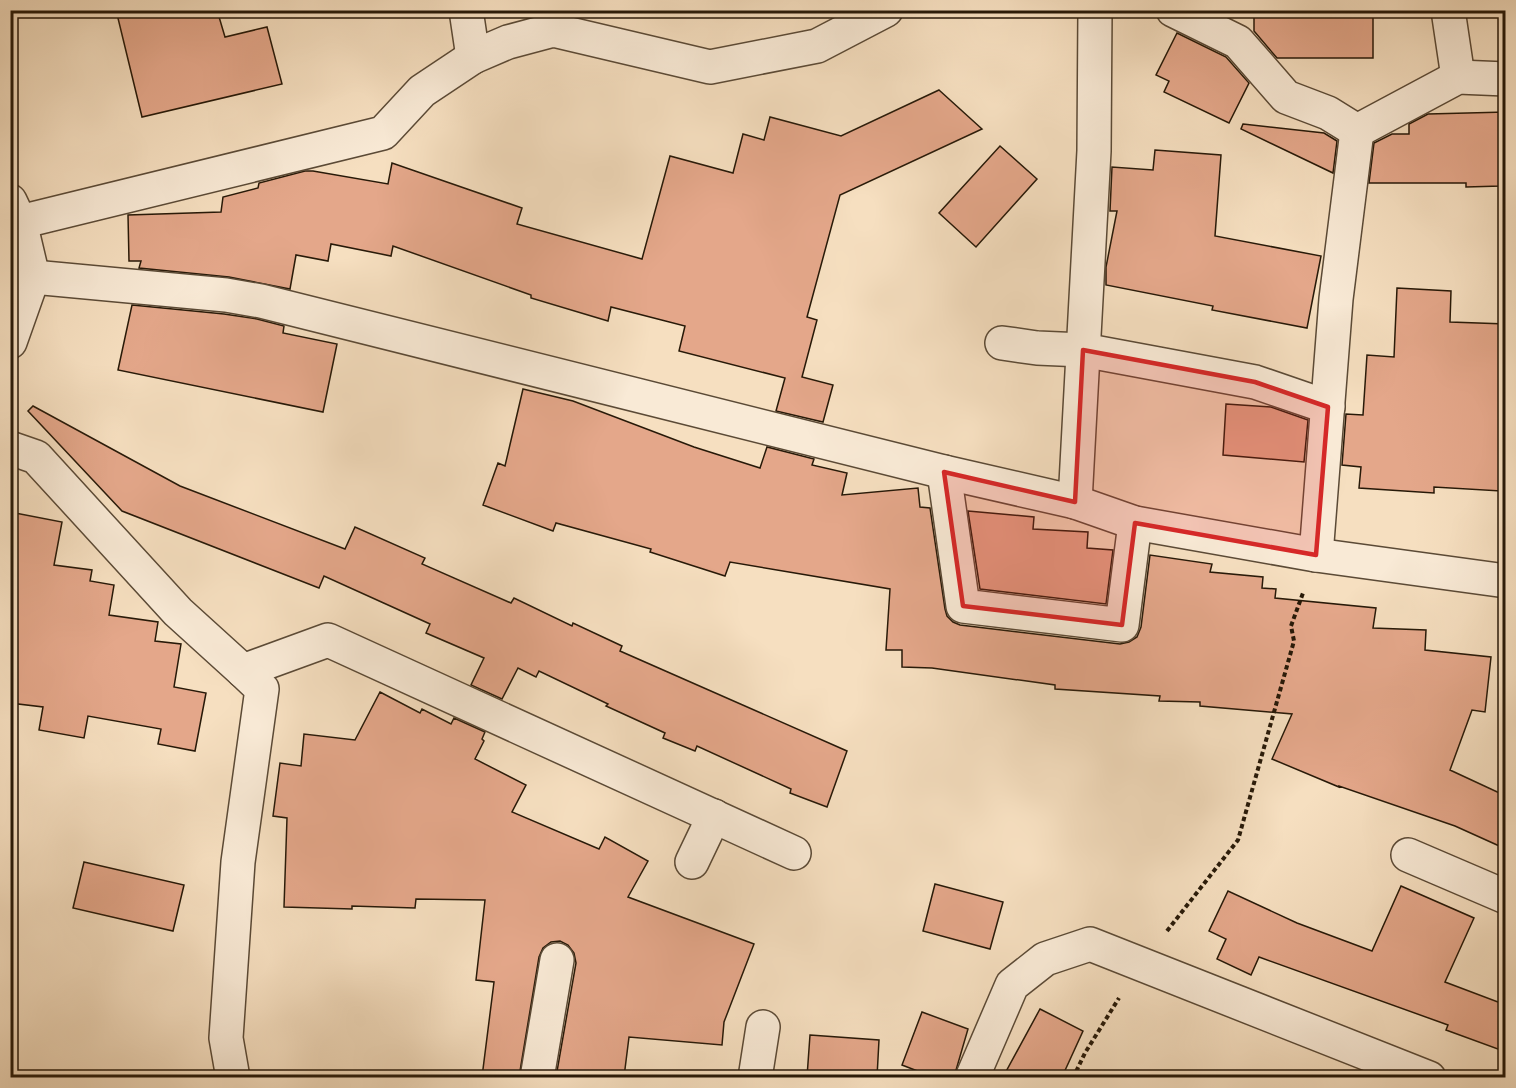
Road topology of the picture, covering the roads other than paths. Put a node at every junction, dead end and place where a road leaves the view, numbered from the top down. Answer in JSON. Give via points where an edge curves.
{"nodes":[{"id":1,"x":466,"y":10,"type":"edge"},
{"id":2,"x":886,"y":10,"type":"edge"},
{"id":3,"x":1095,"y":10,"type":"edge"},
{"id":4,"x":1173,"y":10,"type":"edge"},
{"id":5,"x":1448,"y":10,"type":"edge"},
{"id":6,"x":473,"y":57,"type":"junction"},
{"id":7,"x":1458,"y":77,"type":"junction"},
{"id":8,"x":1506,"y":79,"type":"edge"},
{"id":9,"x":1357,"y":131,"type":"junction"},
{"id":10,"x":15,"y":211,"type":"edge"},
{"id":11,"x":22,"y":278,"type":"edge"},
{"id":12,"x":10,"y":342,"type":"edge"},
{"id":13,"x":1002,"y":343,"type":"dead end"},
{"id":14,"x":1083,"y":350,"type":"junction"},
{"id":15,"x":1328,"y":407,"type":"junction"},
{"id":16,"x":10,"y":448,"type":"edge"},
{"id":17,"x":944,"y":472,"type":"junction"},
{"id":18,"x":1075,"y":502,"type":"junction"},
{"id":19,"x":1135,"y":522,"type":"junction"},
{"id":20,"x":1317,"y":555,"type":"junction"},
{"id":21,"x":1506,"y":581,"type":"edge"},
{"id":22,"x":243,"y":670,"type":"junction"},
{"id":23,"x":714,"y":816,"type":"junction"},
{"id":24,"x":794,"y":853,"type":"dead end"},
{"id":25,"x":1408,"y":855,"type":"dead end"},
{"id":26,"x":692,"y":862,"type":"dead end"},
{"id":27,"x":1506,"y":897,"type":"edge"},
{"id":28,"x":557,"y":960,"type":"dead end"},
{"id":29,"x":763,"y":1027,"type":"dead end"},
{"id":30,"x":232,"y":1077,"type":"edge"},
{"id":31,"x":537,"y":1077,"type":"edge"},
{"id":32,"x":755,"y":1077,"type":"edge"},
{"id":33,"x":972,"y":1077,"type":"edge"},
{"id":34,"x":1429,"y":1077,"type":"edge"}],
"edges":[{"from":1,"to":6,"type":"street"},
{"from":2,"to":6,"type":"street","via":[[817,46],[710,67],[553,30],[508,42]]},
{"from":3,"to":14,"type":"street","via":[[1094,151]]},
{"from":4,"to":9,"type":"street","via":[[1238,42],[1286,97],[1328,113]]},
{"from":5,"to":7,"type":"street"},
{"from":6,"to":10,"type":"street","via":[[422,91],[383,133]]},
{"from":7,"to":8,"type":"street"},
{"from":7,"to":9,"type":"street"},
{"from":9,"to":15,"type":"street","via":[[1336,299]]},
{"from":10,"to":11,"type":"street"},
{"from":11,"to":12,"type":"street"},
{"from":11,"to":17,"type":"street","via":[[261,301]]},
{"from":13,"to":14,"type":"street"},
{"from":14,"to":15,"type":"street","via":[[1255,382]]},
{"from":14,"to":18,"type":"street"},
{"from":15,"to":20,"type":"street"},
{"from":16,"to":22,"type":"street","via":[[36,458],[178,612]]},
{"from":17,"to":18,"type":"street"},
{"from":17,"to":19,"type":"street","via":[[963,606],[1122,625]]},
{"from":18,"to":19,"type":"street"},
{"from":19,"to":20,"type":"street"},
{"from":20,"to":21,"type":"street"},
{"from":22,"to":23,"type":"street","via":[[328,640]]},
{"from":22,"to":30,"type":"street","via":[[262,689],[238,862],[226,1038]]},
{"from":23,"to":24,"type":"street"},
{"from":23,"to":26,"type":"street"},
{"from":25,"to":27,"type":"street"},
{"from":28,"to":31,"type":"street"},
{"from":29,"to":32,"type":"street"},
{"from":33,"to":34,"type":"street","via":[[1012,985],[1045,959],[1090,944]]}]}
